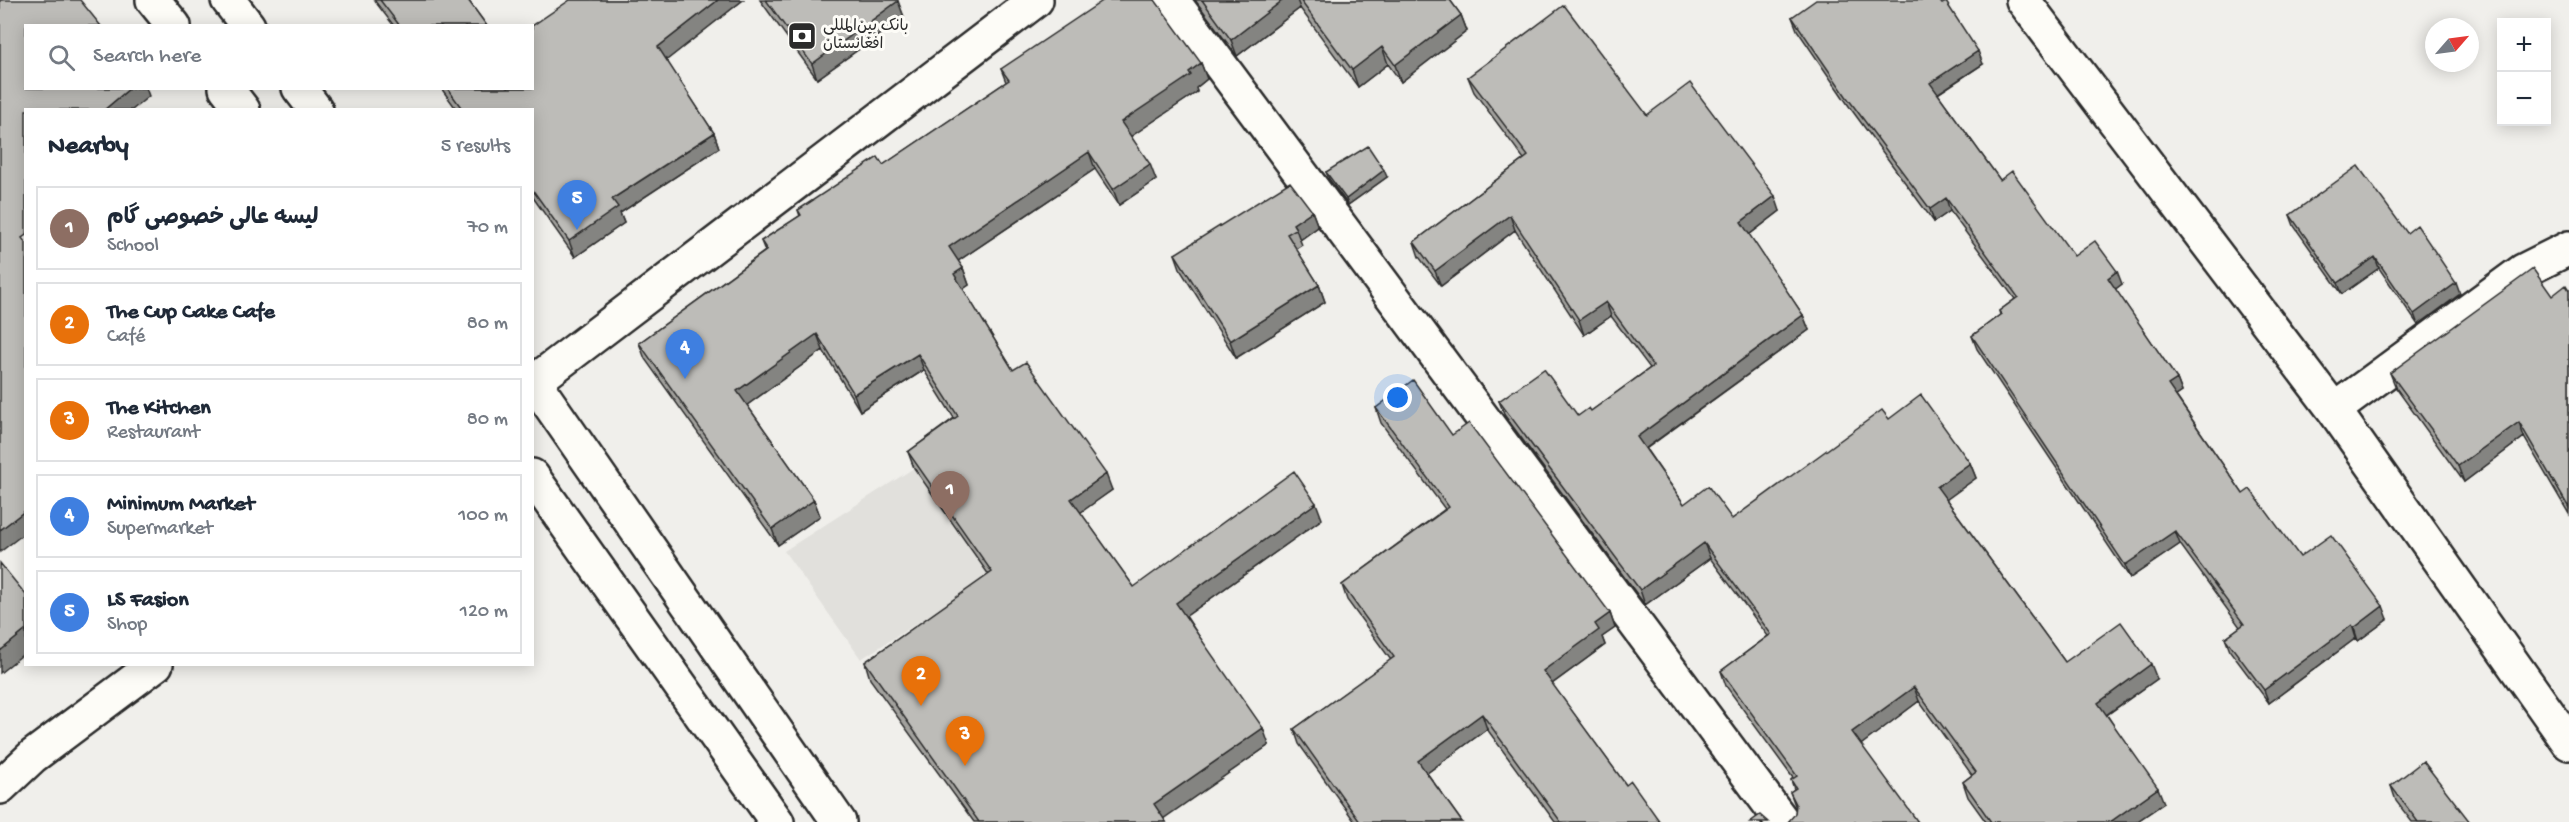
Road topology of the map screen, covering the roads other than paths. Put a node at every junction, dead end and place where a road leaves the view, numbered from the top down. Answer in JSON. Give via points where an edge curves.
{"nodes":[{"id":1,"x":153,"y":0,"type":"edge"},
{"id":2,"x":228,"y":0,"type":"edge"},
{"id":3,"x":1036,"y":0,"type":"edge"},
{"id":4,"x":1173,"y":0,"type":"edge"},
{"id":5,"x":2023,"y":0,"type":"edge"},
{"id":6,"x":172,"y":24,"type":"edge"},
{"id":7,"x":246,"y":24,"type":"edge"},
{"id":8,"x":228,"y":90,"type":"edge"},
{"id":9,"x":301,"y":90,"type":"edge"},
{"id":10,"x":241,"y":108,"type":"edge"},
{"id":11,"x":314,"y":108,"type":"edge"},
{"id":12,"x":2569,"y":248,"type":"edge"},
{"id":13,"x":534,"y":379,"type":"edge"},
{"id":14,"x":534,"y":381,"type":"edge"},
{"id":15,"x":2334,"y":410,"type":"junction"},
{"id":16,"x":534,"y":479,"type":"edge"},
{"id":17,"x":153,"y":666,"type":"edge"},
{"id":18,"x":2569,"y":743,"type":"edge"},
{"id":19,"x":0,"y":787,"type":"edge"},
{"id":20,"x":777,"y":822,"type":"edge"},
{"id":21,"x":839,"y":822,"type":"edge"},
{"id":22,"x":1783,"y":822,"type":"edge"}],
"edges":[{"from":1,"to":6,"type":"street"},
{"from":2,"to":7,"type":"street"},
{"from":3,"to":13,"type":"street"},
{"from":4,"to":22,"type":"street"},
{"from":5,"to":15,"type":"street"},
{"from":8,"to":10,"type":"street"},
{"from":9,"to":11,"type":"street"},
{"from":12,"to":15,"type":"street","via":[[2523,271]]},
{"from":14,"to":21,"type":"street"},
{"from":15,"to":18,"type":"street"},
{"from":16,"to":20,"type":"street"},
{"from":17,"to":19,"type":"street","via":[[33,756]]}]}
